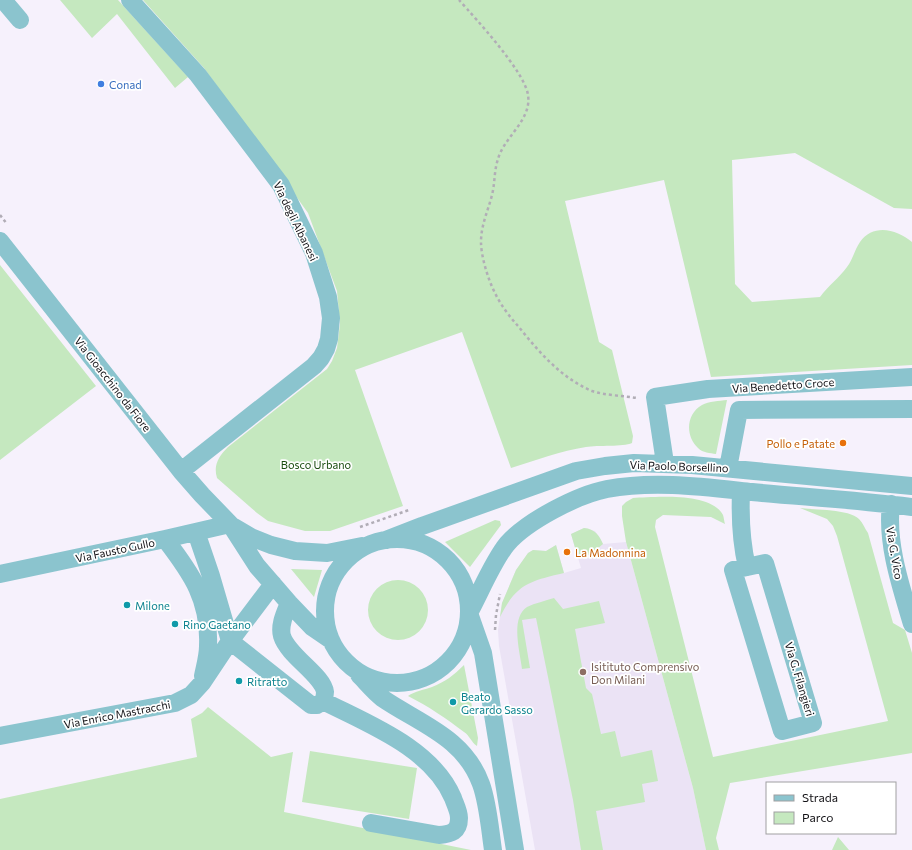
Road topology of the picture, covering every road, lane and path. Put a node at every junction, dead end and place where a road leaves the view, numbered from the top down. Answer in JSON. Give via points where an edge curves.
{"nodes":[{"id":1,"x":3,"y":0,"type":"edge"},
{"id":2,"x":130,"y":0,"type":"edge"},
{"id":3,"x":459,"y":0,"type":"edge"},
{"id":4,"x":20,"y":20,"type":"dead end"},
{"id":5,"x":0,"y":215,"type":"edge"},
{"id":6,"x":5,"y":234,"type":"edge"},
{"id":7,"x":912,"y":377,"type":"edge"},
{"id":8,"x":647,"y":398,"type":"junction"},
{"id":9,"x":912,"y":408,"type":"edge"},
{"id":10,"x":664,"y":464,"type":"junction"},
{"id":11,"x":728,"y":468,"type":"junction"},
{"id":12,"x":181,"y":471,"type":"junction"},
{"id":13,"x":912,"y":486,"type":"edge"},
{"id":14,"x":741,"y":491,"type":"junction"},
{"id":15,"x":891,"y":504,"type":"junction"},
{"id":16,"x":912,"y":507,"type":"edge"},
{"id":17,"x":410,"y":510,"type":"dead end"},
{"id":18,"x":230,"y":524,"type":"junction"},
{"id":19,"x":358,"y":528,"type":"dead end"},
{"id":20,"x":196,"y":532,"type":"junction"},
{"id":21,"x":165,"y":540,"type":"junction"},
{"id":22,"x":386,"y":540,"type":"junction"},
{"id":23,"x":367,"y":546,"type":"junction"},
{"id":24,"x":747,"y":567,"type":"junction"},
{"id":25,"x":0,"y":574,"type":"edge"},
{"id":26,"x":273,"y":584,"type":"junction"},
{"id":27,"x":501,"y":592,"type":"dead end"},
{"id":28,"x":289,"y":603,"type":"junction"},
{"id":29,"x":469,"y":613,"type":"junction"},
{"id":30,"x":912,"y":624,"type":"edge"},
{"id":31,"x":495,"y":634,"type":"dead end"},
{"id":32,"x":331,"y":640,"type":"junction"},
{"id":33,"x":230,"y":641,"type":"junction"},
{"id":34,"x":348,"y":662,"type":"junction"},
{"id":35,"x":202,"y":683,"type":"junction"},
{"id":36,"x":323,"y":701,"type":"junction"},
{"id":37,"x":0,"y":736,"type":"edge"},
{"id":38,"x":371,"y":823,"type":"dead end"},
{"id":39,"x":493,"y":850,"type":"edge"},
{"id":40,"x":515,"y":850,"type":"edge"}],
"edges":[{"from":1,"to":4,"type":"street"},
{"from":2,"to":12,"type":"street","name":"Via degli Albanesi","via":[[198,75],[281,185],[314,253],[330,307],[327,344],[314,366]]},
{"from":3,"to":8,"type":"path","via":[[522,78],[528,95],[524,116],[501,150],[497,161],[492,195],[483,224],[481,243],[494,292],[536,349],[576,383],[594,392]]},
{"from":5,"to":6,"type":"path"},
{"from":6,"to":12,"type":"street","name":"Via Gioacchino da Fiore"},
{"from":7,"to":8,"type":"street","name":"Via Benedetto Croce","via":[[708,389]]},
{"from":8,"to":10,"type":"street"},
{"from":9,"to":11,"type":"street","via":[[738,410]]},
{"from":10,"to":11,"type":"street","name":"Via Paolo Borsellino"},
{"from":10,"to":22,"type":"street","name":"Via Paolo Borsellino","via":[[605,466],[576,471]]},
{"from":11,"to":13,"type":"street","name":"Via Paolo Borsellino"},
{"from":12,"to":18,"type":"street","name":"Via Gioacchino da Fiore"},
{"from":14,"to":15,"type":"street","name":"Via Paolo Borsellino"},
{"from":14,"to":24,"type":"street","via":[[740,517]]},
{"from":14,"to":29,"type":"street","name":"Via Paolo Borsellino","via":[[635,485],[606,489],[567,503],[548,512],[507,544]]},
{"from":15,"to":16,"type":"street","name":"Via Paolo Borsellino"},
{"from":15,"to":30,"type":"street","name":"Via G. Vico","via":[[889,519],[896,569]]},
{"from":17,"to":19,"type":"path"},
{"from":18,"to":20,"type":"street","name":"Via Fausto Gullo"},
{"from":18,"to":23,"type":"street","via":[[270,546],[295,551],[327,553]]},
{"from":18,"to":26,"type":"street","via":[[257,566]]},
{"from":20,"to":21,"type":"street","name":"Via Fausto Gullo"},
{"from":20,"to":33,"type":"street","via":[[212,576]]},
{"from":21,"to":25,"type":"street","name":"Via Fausto Gullo"},
{"from":21,"to":35,"type":"street","via":[[184,564],[204,604],[208,625],[208,647]]},
{"from":22,"to":23,"type":"street"},
{"from":22,"to":29,"type":"street","via":[[418,542],[445,557],[463,582]]},
{"from":23,"to":32,"type":"street","via":[[342,565],[327,593],[325,609]]},
{"from":24,"to":24,"type":"street","name":"Via G. Filangieri","via":[[733,570],[782,731],[813,723],[765,562]]},
{"from":26,"to":28,"type":"street"},
{"from":26,"to":33,"type":"street","name":"Via Enrico Mastracchi"},
{"from":27,"to":31,"type":"path"},
{"from":28,"to":32,"type":"street","via":[[312,627]]},
{"from":28,"to":36,"type":"street","via":[[282,623],[282,635],[288,647],[322,684],[325,693]]},
{"from":29,"to":34,"type":"street","via":[[463,640],[456,652],[437,671],[424,677],[411,681],[384,681],[358,671]]},
{"from":29,"to":40,"type":"street","via":[[483,653]]},
{"from":32,"to":34,"type":"street"},
{"from":33,"to":35,"type":"street","name":"Via Enrico Mastracchi"},
{"from":33,"to":36,"type":"street","via":[[311,705]]},
{"from":34,"to":39,"type":"street","via":[[381,698],[439,732],[461,751],[474,769],[481,785]]},
{"from":35,"to":37,"type":"street","name":"Via Enrico Mastracchi","via":[[191,695],[175,703]]},
{"from":36,"to":38,"type":"street","via":[[387,734],[434,768],[449,790],[459,818],[456,831],[449,835]]}]}
